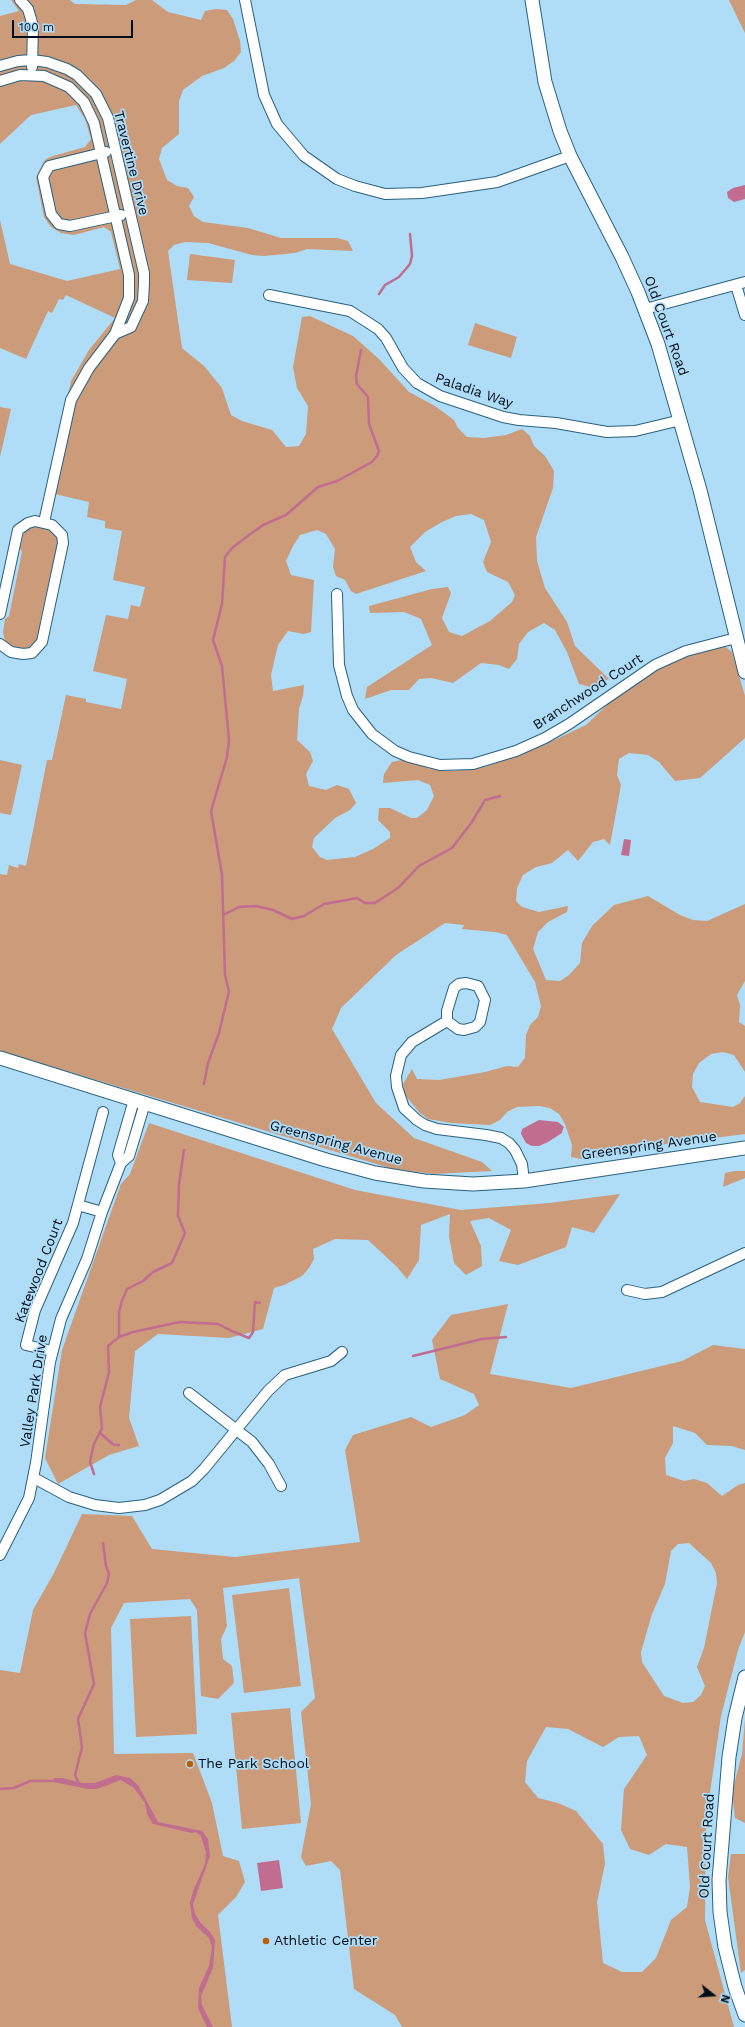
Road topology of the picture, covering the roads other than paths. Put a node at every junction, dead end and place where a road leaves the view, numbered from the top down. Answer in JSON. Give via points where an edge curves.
{"nodes":[{"id":1,"x":20,"y":0,"type":"edge"},
{"id":2,"x":245,"y":0,"type":"edge"},
{"id":3,"x":532,"y":0,"type":"edge"},
{"id":4,"x":32,"y":60,"type":"junction"},
{"id":5,"x":0,"y":66,"type":"edge"},
{"id":6,"x":32,"y":75,"type":"junction"},
{"id":7,"x":0,"y":81,"type":"edge"},
{"id":8,"x":114,"y":150,"type":"junction"},
{"id":9,"x":101,"y":153,"type":"junction"},
{"id":10,"x":570,"y":156,"type":"junction"},
{"id":11,"x":130,"y":214,"type":"junction"},
{"id":12,"x":116,"y":216,"type":"junction"},
{"id":13,"x":740,"y":283,"type":"edge"},
{"id":14,"x":269,"y":295,"type":"dead end"},
{"id":15,"x":645,"y":309,"type":"junction"},
{"id":16,"x":745,"y":316,"type":"edge"},
{"id":17,"x":115,"y":334,"type":"junction"},
{"id":18,"x":681,"y":420,"type":"junction"},
{"id":19,"x":44,"y":522,"type":"junction"},
{"id":20,"x":337,"y":594,"type":"dead end"},
{"id":21,"x":0,"y":614,"type":"edge"},
{"id":22,"x":736,"y":638,"type":"junction"},
{"id":23,"x":0,"y":644,"type":"edge"},
{"id":24,"x":745,"y":672,"type":"edge"},
{"id":25,"x":447,"y":1021,"type":"junction"},
{"id":26,"x":0,"y":1058,"type":"edge"},
{"id":27,"x":140,"y":1102,"type":"junction"},
{"id":28,"x":103,"y":1112,"type":"dead end"},
{"id":29,"x":745,"y":1148,"type":"edge"},
{"id":30,"x":524,"y":1181,"type":"junction"},
{"id":31,"x":78,"y":1205,"type":"junction"},
{"id":32,"x":102,"y":1212,"type":"junction"},
{"id":33,"x":745,"y":1253,"type":"edge"},
{"id":34,"x":627,"y":1290,"type":"dead end"},
{"id":35,"x":52,"y":1351,"type":"junction"},
{"id":36,"x":342,"y":1352,"type":"dead end"},
{"id":37,"x":189,"y":1393,"type":"dead end"},
{"id":38,"x":237,"y":1429,"type":"junction"},
{"id":39,"x":34,"y":1478,"type":"junction"},
{"id":40,"x":281,"y":1486,"type":"dead end"},
{"id":41,"x":0,"y":1555,"type":"edge"},
{"id":42,"x":745,"y":1677,"type":"edge"},
{"id":43,"x":745,"y":2015,"type":"edge"}],
"edges":[{"from":1,"to":4,"type":"street","via":[[28,9],[33,22]]},
{"from":2,"to":10,"type":"street","via":[[264,95],[277,124],[304,156],[337,179],[385,194],[422,193],[498,182]]},
{"from":3,"to":10,"type":"main road","name":"Old Court Road","via":[[545,82]]},
{"from":4,"to":5,"type":"street","name":"Travertine Drive"},
{"from":4,"to":6,"type":"street"},
{"from":4,"to":8,"type":"street","name":"Travertine Drive","via":[[67,69],[87,84],[96,94],[108,118]]},
{"from":6,"to":7,"type":"street","name":"Travertine Drive","via":[[20,75]]},
{"from":6,"to":9,"type":"street","name":"Travertine Drive","via":[[61,82],[84,102],[94,123]]},
{"from":8,"to":9,"type":"street"},
{"from":8,"to":11,"type":"street","name":"Travertine Drive"},
{"from":9,"to":12,"type":"street","name":"Travertine Drive"},
{"from":9,"to":12,"type":"street","via":[[55,164],[46,171],[44,184],[51,214],[59,224],[70,226]]},
{"from":10,"to":15,"type":"main road","name":"Old Court Road","via":[[622,257]]},
{"from":11,"to":12,"type":"street"},
{"from":11,"to":17,"type":"street","name":"Travertine Drive","via":[[144,272],[143,301],[131,327]]},
{"from":12,"to":17,"type":"street","name":"Travertine Drive","via":[[130,284],[129,298]]},
{"from":13,"to":15,"type":"street"},
{"from":13,"to":16,"type":"street"},
{"from":14,"to":18,"type":"street","name":"Paladia Way","via":[[350,311],[378,329],[403,368],[417,383],[440,396],[502,417],[556,422],[608,432],[635,431]]},
{"from":15,"to":18,"type":"main road","name":"Old Court Road"},
{"from":17,"to":19,"type":"street","name":"Travertine Drive","via":[[89,368],[71,400]]},
{"from":18,"to":22,"type":"main road","name":"Old Court Road"},
{"from":19,"to":21,"type":"street","via":[[28,523],[18,530]]},
{"from":19,"to":23,"type":"street","via":[[58,529],[63,543],[42,642],[32,652],[23,654],[11,652]]},
{"from":20,"to":22,"type":"street","name":"Branchwood Court","via":[[339,665],[353,710],[372,734],[389,747],[409,757],[440,765],[473,764],[492,760],[528,746],[569,724],[655,665],[686,651]]},
{"from":22,"to":24,"type":"main road","name":"Old Court Road"},
{"from":25,"to":25,"type":"street","via":[[452,1026],[464,1030],[470,1030],[480,1022],[485,1000],[478,986],[466,983],[454,988],[447,1011]]},
{"from":25,"to":30,"type":"street","via":[[412,1042],[401,1055],[396,1076],[404,1108],[417,1120],[436,1129],[501,1138],[515,1150],[522,1164]]},
{"from":26,"to":27,"type":"main road","name":"Greenspring Avenue"},
{"from":27,"to":30,"type":"main road","name":"Greenspring Avenue","via":[[375,1173],[448,1183]]},
{"from":27,"to":32,"type":"street","name":"Valley Park Drive","via":[[118,1155],[121,1163]]},
{"from":28,"to":31,"type":"street","name":"Katewood Court"},
{"from":29,"to":30,"type":"main road","name":"Greenspring Avenue"},
{"from":31,"to":32,"type":"street"},
{"from":31,"to":35,"type":"street","name":"Katewood Court","via":[[35,1310],[26,1345]]},
{"from":32,"to":35,"type":"street","name":"Valley Park Drive","via":[[85,1266],[61,1319]]},
{"from":33,"to":34,"type":"street","via":[[662,1292],[645,1294]]},
{"from":35,"to":39,"type":"street","name":"Valley Park Drive"},
{"from":36,"to":38,"type":"street","via":[[330,1361],[285,1375],[268,1391]]},
{"from":37,"to":38,"type":"street"},
{"from":38,"to":39,"type":"street","via":[[192,1481],[160,1500],[145,1505],[119,1508],[95,1505],[69,1497]]},
{"from":38,"to":40,"type":"street","via":[[261,1452]]},
{"from":39,"to":41,"type":"street","name":"Valley Park Drive","via":[[24,1512]]},
{"from":42,"to":43,"type":"main road","name":"Old Court Road","via":[[729,1758],[719,1880],[725,1947]]}]}
